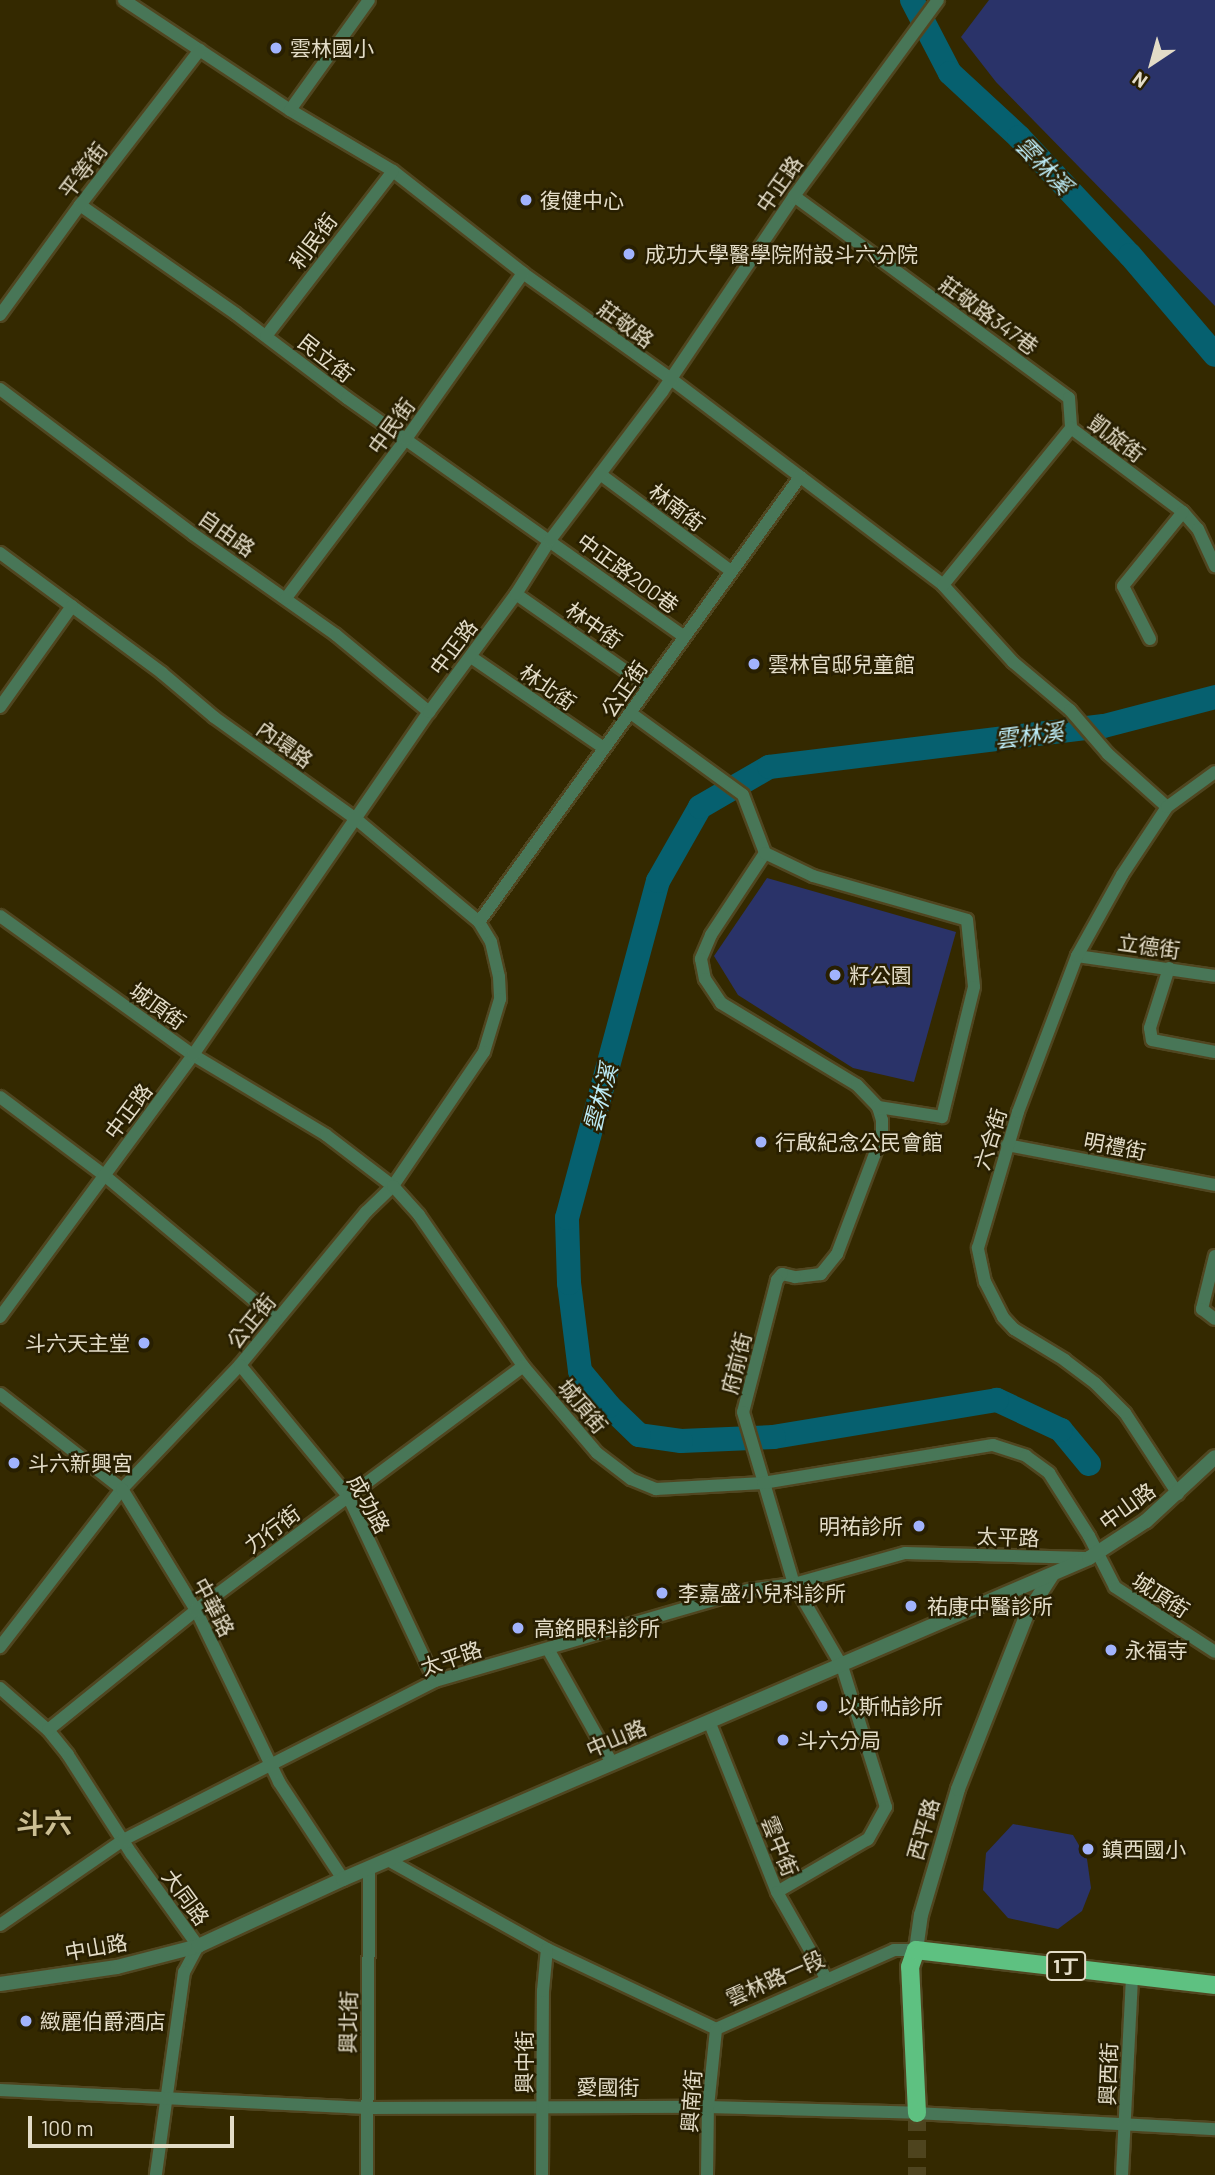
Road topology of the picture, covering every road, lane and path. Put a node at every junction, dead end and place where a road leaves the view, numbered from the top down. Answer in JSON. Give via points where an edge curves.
{"nodes":[{"id":1,"x":124,"y":0,"type":"edge"},
{"id":2,"x":369,"y":0,"type":"edge"},
{"id":3,"x":938,"y":1,"type":"edge"},
{"id":4,"x":200,"y":50,"type":"junction"},
{"id":5,"x":290,"y":110,"type":"junction"},
{"id":6,"x":393,"y":171,"type":"junction"},
{"id":7,"x":794,"y":196,"type":"junction"},
{"id":8,"x":80,"y":205,"type":"junction"},
{"id":9,"x":523,"y":273,"type":"junction"},
{"id":10,"x":0,"y":315,"type":"edge"},
{"id":11,"x":266,"y":336,"type":"junction"},
{"id":12,"x":671,"y":379,"type":"junction"},
{"id":13,"x":0,"y":389,"type":"edge"},
{"id":14,"x":1072,"y":428,"type":"junction"},
{"id":15,"x":406,"y":439,"type":"junction"},
{"id":16,"x":600,"y":474,"type":"junction"},
{"id":17,"x":800,"y":477,"type":"junction"},
{"id":18,"x":1183,"y":512,"type":"junction"},
{"id":19,"x":550,"y":540,"type":"junction"},
{"id":20,"x":0,"y":553,"type":"edge"},
{"id":21,"x":1215,"y":566,"type":"edge"},
{"id":22,"x":731,"y":571,"type":"junction"},
{"id":23,"x":943,"y":585,"type":"junction"},
{"id":24,"x":516,"y":594,"type":"junction"},
{"id":25,"x":286,"y":598,"type":"junction"},
{"id":26,"x":72,"y":606,"type":"junction"},
{"id":27,"x":684,"y":637,"type":"junction"},
{"id":28,"x":1150,"y":639,"type":"dead end"},
{"id":29,"x":471,"y":656,"type":"junction"},
{"id":30,"x":649,"y":687,"type":"junction"},
{"id":31,"x":0,"y":707,"type":"edge"},
{"id":32,"x":429,"y":712,"type":"junction"},
{"id":33,"x":632,"y":714,"type":"junction"},
{"id":34,"x":604,"y":748,"type":"junction"},
{"id":35,"x":1215,"y":772,"type":"edge"},
{"id":36,"x":1167,"y":807,"type":"junction"},
{"id":37,"x":356,"y":819,"type":"junction"},
{"id":38,"x":765,"y":853,"type":"junction"},
{"id":39,"x":0,"y":916,"type":"edge"},
{"id":40,"x":479,"y":922,"type":"junction"},
{"id":41,"x":1077,"y":956,"type":"junction"},
{"id":42,"x":1169,"y":968,"type":"junction"},
{"id":43,"x":1215,"y":976,"type":"edge"},
{"id":44,"x":500,"y":999,"type":"joint"},
{"id":45,"x":1215,"y":1052,"type":"edge"},
{"id":46,"x":193,"y":1055,"type":"junction"},
{"id":47,"x":0,"y":1097,"type":"edge"},
{"id":48,"x":878,"y":1107,"type":"junction"},
{"id":49,"x":1007,"y":1145,"type":"junction"},
{"id":50,"x":104,"y":1175,"type":"junction"},
{"id":51,"x":1215,"y":1185,"type":"edge"},
{"id":52,"x":393,"y":1186,"type":"junction"},
{"id":53,"x":1215,"y":1256,"type":"edge"},
{"id":54,"x":0,"y":1317,"type":"edge"},
{"id":55,"x":1215,"y":1319,"type":"edge"},
{"id":56,"x":276,"y":1320,"type":"junction"},
{"id":57,"x":240,"y":1365,"type":"junction"},
{"id":58,"x":523,"y":1366,"type":"junction"},
{"id":59,"x":0,"y":1394,"type":"edge"},
{"id":60,"x":1215,"y":1457,"type":"edge"},
{"id":61,"x":763,"y":1482,"type":"junction"},
{"id":62,"x":122,"y":1489,"type":"junction"},
{"id":63,"x":1178,"y":1494,"type":"junction"},
{"id":64,"x":348,"y":1496,"type":"junction"},
{"id":65,"x":1093,"y":1555,"type":"junction"},
{"id":66,"x":1053,"y":1574,"type":"junction"},
{"id":67,"x":794,"y":1584,"type":"junction"},
{"id":68,"x":196,"y":1610,"type":"junction"},
{"id":69,"x":0,"y":1647,"type":"edge"},
{"id":70,"x":548,"y":1649,"type":"junction"},
{"id":71,"x":1215,"y":1652,"type":"edge"},
{"id":72,"x":842,"y":1666,"type":"junction"},
{"id":73,"x":435,"y":1681,"type":"junction"},
{"id":74,"x":0,"y":1688,"type":"edge"},
{"id":75,"x":709,"y":1721,"type":"junction"},
{"id":76,"x":48,"y":1730,"type":"junction"},
{"id":77,"x":612,"y":1763,"type":"junction"},
{"id":78,"x":271,"y":1766,"type":"junction"},
{"id":79,"x":124,"y":1840,"type":"junction"},
{"id":80,"x":388,"y":1860,"type":"junction"},
{"id":81,"x":369,"y":1868,"type":"junction"},
{"id":82,"x":342,"y":1879,"type":"junction"},
{"id":83,"x":777,"y":1892,"type":"junction"},
{"id":84,"x":0,"y":1925,"type":"edge"},
{"id":85,"x":198,"y":1946,"type":"junction"},
{"id":86,"x":547,"y":1949,"type":"junction"},
{"id":87,"x":916,"y":1950,"type":"junction"},
{"id":88,"x":1132,"y":1976,"type":"junction"},
{"id":89,"x":827,"y":1980,"type":"junction"},
{"id":90,"x":0,"y":1984,"type":"edge"},
{"id":91,"x":1215,"y":1985,"type":"edge"},
{"id":92,"x":716,"y":2029,"type":"junction"},
{"id":93,"x":0,"y":2090,"type":"edge"},
{"id":94,"x":168,"y":2096,"type":"junction"},
{"id":95,"x":543,"y":2106,"type":"junction"},
{"id":96,"x":708,"y":2107,"type":"junction"},
{"id":97,"x":366,"y":2108,"type":"junction"},
{"id":98,"x":916,"y":2113,"type":"junction"},
{"id":99,"x":1125,"y":2124,"type":"junction"},
{"id":100,"x":1215,"y":2129,"type":"edge"},
{"id":101,"x":156,"y":2175,"type":"edge"},
{"id":102,"x":368,"y":2175,"type":"edge"},
{"id":103,"x":542,"y":2175,"type":"edge"},
{"id":104,"x":707,"y":2175,"type":"edge"},
{"id":105,"x":1122,"y":2175,"type":"edge"}],
"edges":[{"from":1,"to":4,"type":"street","name":"莊敬路"},
{"from":2,"to":5,"type":"street"},
{"from":3,"to":7,"type":"street","name":"中正路"},
{"from":4,"to":5,"type":"street","name":"莊敬路"},
{"from":4,"to":8,"type":"street","name":"平等街"},
{"from":5,"to":6,"type":"street","name":"莊敬路"},
{"from":6,"to":9,"type":"street","name":"莊敬路"},
{"from":6,"to":11,"type":"street","name":"利民街"},
{"from":7,"to":12,"type":"street","name":"中正路"},
{"from":7,"to":14,"type":"street","name":"莊敬路347巷","via":[[1069,398]]},
{"from":8,"to":10,"type":"street","name":"平等街"},
{"from":8,"to":11,"type":"street","name":"民立街"},
{"from":9,"to":12,"type":"street","name":"莊敬路"},
{"from":9,"to":15,"type":"street","name":"中民街"},
{"from":11,"to":15,"type":"street","name":"民立街"},
{"from":12,"to":16,"type":"street","name":"中正路"},
{"from":12,"to":17,"type":"street","name":"莊敬路"},
{"from":13,"to":25,"type":"street","name":"自由路"},
{"from":14,"to":18,"type":"street","name":"凱旋街"},
{"from":14,"to":23,"type":"street","name":"凱旋街"},
{"from":15,"to":19,"type":"street","name":"民立街"},
{"from":15,"to":25,"type":"street","name":"中民街"},
{"from":16,"to":19,"type":"street","name":"中正路"},
{"from":16,"to":22,"type":"street","name":"林南街"},
{"from":17,"to":22,"type":"street","name":"公正街"},
{"from":17,"to":23,"type":"street","name":"莊敬路"},
{"from":18,"to":21,"type":"street","name":"凱旋街","via":[[1198,529]]},
{"from":18,"to":28,"type":"street","via":[[1123,586]]},
{"from":19,"to":24,"type":"street","name":"中正路"},
{"from":19,"to":27,"type":"street","name":"中正路200巷"},
{"from":20,"to":26,"type":"street","name":"內環路"},
{"from":22,"to":27,"type":"street","name":"公正街"},
{"from":23,"to":36,"type":"street","name":"莊敬路","via":[[1013,662]]},
{"from":24,"to":29,"type":"street","name":"中正路"},
{"from":24,"to":30,"type":"street","name":"林中街"},
{"from":25,"to":32,"type":"street","name":"自由路"},
{"from":26,"to":31,"type":"street"},
{"from":26,"to":37,"type":"street","name":"內環路"},
{"from":27,"to":30,"type":"street","name":"公正街"},
{"from":29,"to":32,"type":"street","name":"中正路"},
{"from":29,"to":34,"type":"street","name":"林北街"},
{"from":30,"to":33,"type":"street","name":"公正街"},
{"from":32,"to":37,"type":"street","name":"中正路"},
{"from":33,"to":34,"type":"street","name":"公正街"},
{"from":33,"to":38,"type":"street","via":[[743,795]]},
{"from":34,"to":40,"type":"street","name":"公正街"},
{"from":35,"to":36,"type":"street","name":"六合街"},
{"from":36,"to":41,"type":"street","name":"六合街"},
{"from":37,"to":40,"type":"street","name":"內環路"},
{"from":37,"to":46,"type":"street","name":"中正路"},
{"from":38,"to":48,"type":"street","via":[[710,935],[701,960],[705,979],[721,1003],[857,1086]]},
{"from":38,"to":48,"type":"street","via":[[813,876],[967,920],[974,986],[942,1117]]},
{"from":39,"to":46,"type":"street","name":"城頂街"},
{"from":40,"to":44,"type":"street","name":"內環路","via":[[491,942]]},
{"from":41,"to":42,"type":"street","name":"立德街"},
{"from":41,"to":49,"type":"street","name":"六合街"},
{"from":42,"to":43,"type":"street","name":"立德街"},
{"from":42,"to":45,"type":"street","via":[[1150,1028],[1152,1040]]},
{"from":44,"to":52,"type":"street","name":"公正街","via":[[484,1052]]},
{"from":46,"to":50,"type":"street","name":"中正路"},
{"from":46,"to":52,"type":"street","name":"城頂街","via":[[326,1135]]},
{"from":47,"to":50,"type":"street"},
{"from":48,"to":61,"type":"street","name":"府前街","via":[[882,1135],[837,1254],[821,1274],[782,1274],[777,1280],[743,1412]]},
{"from":49,"to":51,"type":"street","name":"明禮街"},
{"from":49,"to":63,"type":"street","name":"六合街","via":[[978,1248],[985,1282],[1014,1329],[1065,1360],[1125,1413]]},
{"from":50,"to":54,"type":"street","name":"中正路"},
{"from":50,"to":56,"type":"street"},
{"from":52,"to":56,"type":"street","name":"公正街"},
{"from":52,"to":58,"type":"street","name":"城頂街","via":[[419,1214]]},
{"from":53,"to":55,"type":"street","via":[[1202,1309]]},
{"from":56,"to":57,"type":"street","name":"公正街"},
{"from":57,"to":62,"type":"street","name":"公正街"},
{"from":57,"to":64,"type":"street","name":"成功路"},
{"from":58,"to":61,"type":"street","name":"城頂街","via":[[597,1453],[631,1479],[656,1489]]},
{"from":58,"to":64,"type":"street","name":"力行街"},
{"from":59,"to":62,"type":"street","name":"中華路"},
{"from":60,"to":63,"type":"street","name":"中山路"},
{"from":61,"to":65,"type":"street","name":"城頂街","via":[[993,1445],[1026,1456],[1049,1473]]},
{"from":61,"to":67,"type":"street","name":"府前街"},
{"from":62,"to":68,"type":"street","name":"中華路"},
{"from":62,"to":69,"type":"street","name":"公正街"},
{"from":63,"to":65,"type":"street","name":"中山路"},
{"from":64,"to":68,"type":"street","name":"力行街"},
{"from":64,"to":73,"type":"street","name":"成功路"},
{"from":65,"to":66,"type":"street","name":"中山路"},
{"from":65,"to":67,"type":"street","name":"太平路","via":[[905,1553]]},
{"from":65,"to":71,"type":"street","name":"城頂街","via":[[1115,1587]]},
{"from":66,"to":72,"type":"street","name":"中山路"},
{"from":66,"to":87,"type":"street","name":"西平路","via":[[1027,1614],[958,1789],[921,1915]]},
{"from":67,"to":70,"type":"street","name":"太平路","via":[[749,1590]]},
{"from":67,"to":72,"type":"street","name":"府前街"},
{"from":68,"to":76,"type":"street","name":"力行街"},
{"from":68,"to":78,"type":"street","name":"中華路"},
{"from":70,"to":73,"type":"street","name":"太平路"},
{"from":70,"to":77,"type":"street"},
{"from":72,"to":75,"type":"street","name":"中山路"},
{"from":72,"to":83,"type":"street","name":"府前街","via":[[886,1807],[868,1839]]},
{"from":73,"to":78,"type":"street","name":"太平路"},
{"from":74,"to":76,"type":"street","name":"大同路"},
{"from":75,"to":77,"type":"street","name":"中山路"},
{"from":75,"to":83,"type":"street","name":"雲中街"},
{"from":76,"to":79,"type":"street","name":"大同路"},
{"from":77,"to":80,"type":"street","name":"中山路"},
{"from":78,"to":79,"type":"street","name":"太平路"},
{"from":78,"to":82,"type":"street","name":"中華路"},
{"from":79,"to":84,"type":"street","name":"太平路"},
{"from":79,"to":85,"type":"street","name":"大同路"},
{"from":80,"to":81,"type":"street","name":"中山路"},
{"from":80,"to":86,"type":"street","name":"雲林路一段"},
{"from":81,"to":82,"type":"street","name":"中山路"},
{"from":81,"to":97,"type":"street","name":"興北街"},
{"from":82,"to":85,"type":"street","name":"中山路"},
{"from":83,"to":89,"type":"street","name":"雲中街"},
{"from":85,"to":90,"type":"street","name":"中山路","via":[[117,1967]]},
{"from":85,"to":94,"type":"street","name":"大同路","via":[[184,1972]]},
{"from":86,"to":92,"type":"street","name":"雲林路一段"},
{"from":86,"to":95,"type":"street","name":"興中街"},
{"from":87,"to":88,"type":"main road","name":"雲林路一段","number":"1丁"},
{"from":87,"to":89,"type":"street","name":"雲林路一段","via":[[894,1950]]},
{"from":87,"to":98,"type":"main road","name":"西平路","via":[[910,1967]]},
{"from":88,"to":91,"type":"main road","name":"雲林路一段","number":"1丁"},
{"from":88,"to":99,"type":"street","name":"興西街"},
{"from":89,"to":92,"type":"street","name":"雲林路一段"},
{"from":92,"to":96,"type":"street","name":"興南街"},
{"from":93,"to":94,"type":"street","name":"愛國街"},
{"from":94,"to":97,"type":"street","name":"愛國街"},
{"from":94,"to":101,"type":"street","name":"大同路"},
{"from":95,"to":96,"type":"street","name":"愛國街"},
{"from":95,"to":97,"type":"street","name":"愛國街"},
{"from":95,"to":103,"type":"street","name":"興中街"},
{"from":96,"to":98,"type":"street","name":"愛國街"},
{"from":96,"to":104,"type":"street","name":"興南街"},
{"from":97,"to":102,"type":"street","name":"興北街"},
{"from":98,"to":99,"type":"street","name":"愛國街"},
{"from":99,"to":100,"type":"street","name":"愛國街"},
{"from":99,"to":105,"type":"street","name":"興西街"}]}
